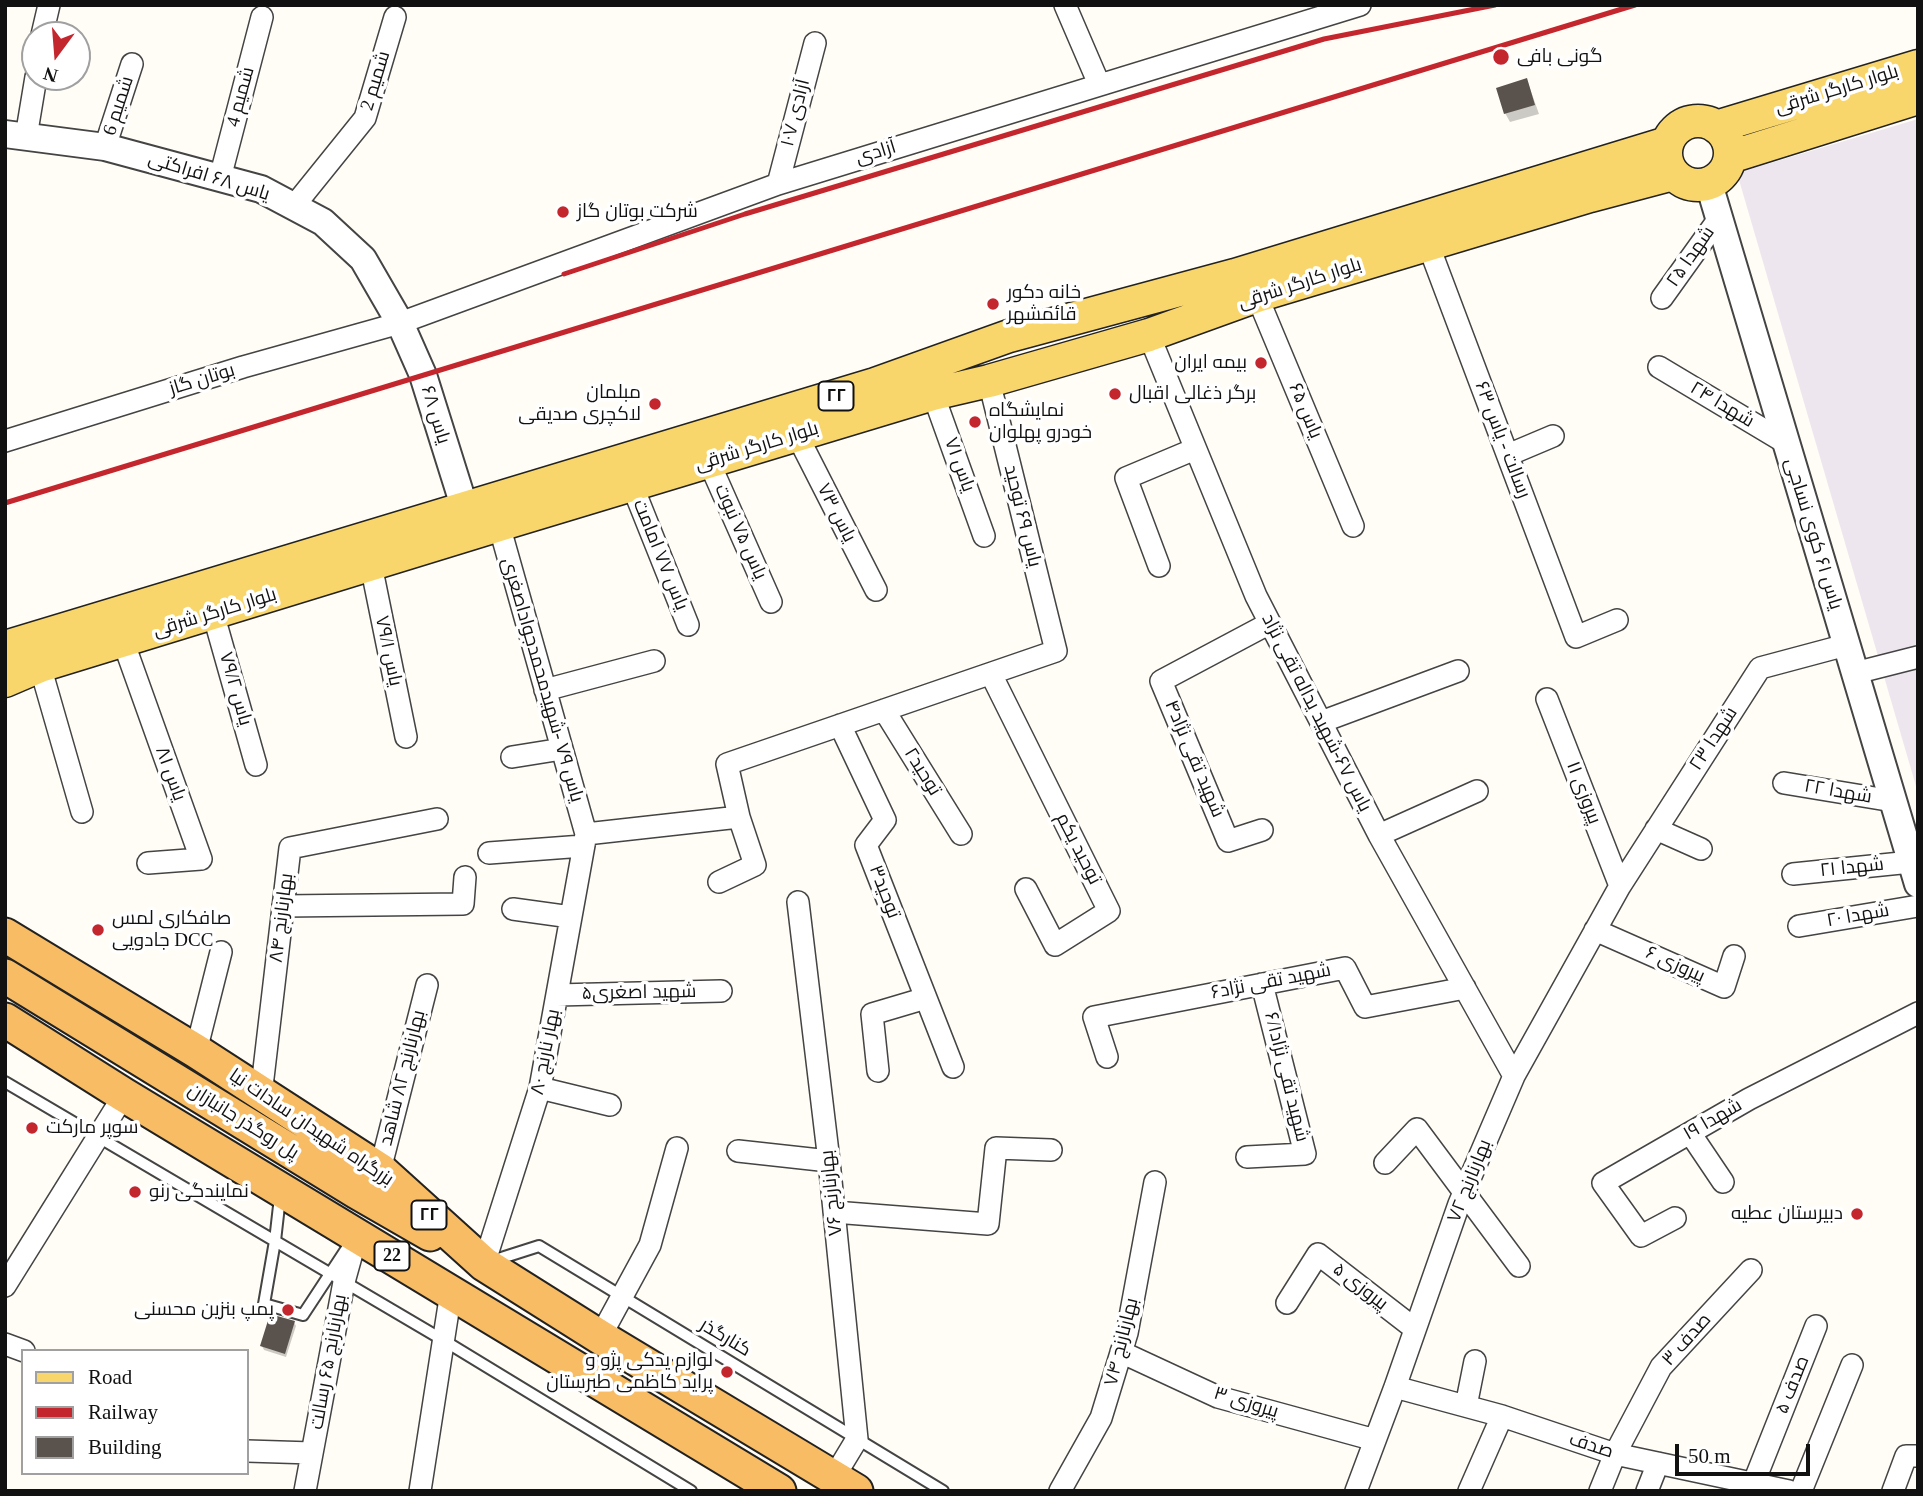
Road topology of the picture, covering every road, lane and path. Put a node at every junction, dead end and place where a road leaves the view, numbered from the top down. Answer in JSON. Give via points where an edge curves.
{"nodes":[{"id":1,"x":1065,"y":5,"type":"edge"},
{"id":2,"x":1360,"y":5,"type":"edge"},
{"id":3,"x":262,"y":17,"type":"dead end"},
{"id":4,"x":396,"y":17,"type":"dead end"},
{"id":5,"x":815,"y":43,"type":"dead end"},
{"id":6,"x":132,"y":64,"type":"dead end"},
{"id":7,"x":1918,"y":66,"type":"edge"},
{"id":8,"x":1099,"y":84,"type":"junction"},
{"id":9,"x":31,"y":91,"type":"edge"},
{"id":10,"x":1918,"y":98,"type":"edge"},
{"id":11,"x":1716,"y":127,"type":"junction"},
{"id":12,"x":16,"y":135,"type":"edge"},
{"id":13,"x":106,"y":147,"type":"junction"},
{"id":14,"x":1730,"y":157,"type":"junction"},
{"id":15,"x":1670,"y":159,"type":"junction"},
{"id":16,"x":220,"y":178,"type":"junction"},
{"id":17,"x":778,"y":184,"type":"junction"},
{"id":18,"x":1710,"y":184,"type":"junction"},
{"id":19,"x":294,"y":206,"type":"junction"},
{"id":20,"x":1720,"y":217,"type":"junction"},
{"id":21,"x":1428,"y":244,"type":"junction"},
{"id":22,"x":1257,"y":296,"type":"junction"},
{"id":23,"x":1662,"y":298,"type":"dead end"},
{"id":24,"x":400,"y":323,"type":"junction"},
{"id":25,"x":1149,"y":335,"type":"junction"},
{"id":26,"x":1659,"y":367,"type":"dead end"},
{"id":27,"x":989,"y":382,"type":"junction"},
{"id":28,"x":933,"y":394,"type":"junction"},
{"id":29,"x":797,"y":435,"type":"junction"},
{"id":30,"x":1553,"y":436,"type":"dead end"},
{"id":31,"x":5,"y":441,"type":"edge"},
{"id":32,"x":1786,"y":443,"type":"junction"},
{"id":33,"x":1195,"y":449,"type":"junction"},
{"id":34,"x":1508,"y":455,"type":"junction"},
{"id":35,"x":709,"y":462,"type":"junction"},
{"id":36,"x":632,"y":485,"type":"junction"},
{"id":37,"x":465,"y":509,"type":"junction"},
{"id":38,"x":499,"y":525,"type":"junction"},
{"id":39,"x":1353,"y":526,"type":"dead end"},
{"id":40,"x":984,"y":536,"type":"dead end"},
{"id":41,"x":371,"y":565,"type":"junction"},
{"id":42,"x":1159,"y":566,"type":"dead end"},
{"id":43,"x":876,"y":590,"type":"dead end"},
{"id":44,"x":771,"y":602,"type":"dead end"},
{"id":45,"x":213,"y":613,"type":"junction"},
{"id":46,"x":1618,"y":620,"type":"dead end"},
{"id":47,"x":1270,"y":623,"type":"junction"},
{"id":48,"x":688,"y":625,"type":"dead end"},
{"id":49,"x":123,"y":641,"type":"junction"},
{"id":50,"x":1846,"y":645,"type":"junction"},
{"id":51,"x":5,"y":647,"type":"edge"},
{"id":52,"x":1918,"y":657,"type":"edge"},
{"id":53,"x":654,"y":661,"type":"dead end"},
{"id":54,"x":40,"y":666,"type":"junction"},
{"id":55,"x":1458,"y":671,"type":"dead end"},
{"id":56,"x":1855,"y":673,"type":"junction"},
{"id":57,"x":991,"y":674,"type":"junction"},
{"id":58,"x":5,"y":681,"type":"edge"},
{"id":59,"x":545,"y":690,"type":"junction"},
{"id":60,"x":1547,"y":699,"type":"dead end"},
{"id":61,"x":884,"y":710,"type":"junction"},
{"id":62,"x":1321,"y":722,"type":"junction"},
{"id":63,"x":840,"y":725,"type":"junction"},
{"id":64,"x":406,"y":737,"type":"dead end"},
{"id":65,"x":562,"y":749,"type":"junction"},
{"id":66,"x":512,"y":757,"type":"dead end"},
{"id":67,"x":256,"y":765,"type":"dead end"},
{"id":68,"x":1784,"y":783,"type":"dead end"},
{"id":69,"x":1477,"y":790,"type":"dead end"},
{"id":70,"x":1893,"y":801,"type":"junction"},
{"id":71,"x":82,"y":812,"type":"dead end"},
{"id":72,"x":739,"y":817,"type":"junction"},
{"id":73,"x":437,"y":820,"type":"dead end"},
{"id":74,"x":1262,"y":830,"type":"dead end"},
{"id":75,"x":1656,"y":830,"type":"junction"},
{"id":76,"x":961,"y":834,"type":"dead end"},
{"id":77,"x":1379,"y":835,"type":"junction"},
{"id":78,"x":585,"y":840,"type":"junction"},
{"id":79,"x":1701,"y":849,"type":"dead end"},
{"id":80,"x":489,"y":853,"type":"dead end"},
{"id":81,"x":148,"y":863,"type":"dead end"},
{"id":82,"x":1914,"y":873,"type":"edge"},
{"id":83,"x":1793,"y":874,"type":"dead end"},
{"id":84,"x":465,"y":877,"type":"dead end"},
{"id":85,"x":719,"y":882,"type":"dead end"},
{"id":86,"x":1620,"y":886,"type":"junction"},
{"id":87,"x":1026,"y":889,"type":"dead end"},
{"id":88,"x":798,"y":902,"type":"dead end"},
{"id":89,"x":283,"y":906,"type":"junction"},
{"id":90,"x":1918,"y":906,"type":"edge"},
{"id":91,"x":513,"y":909,"type":"dead end"},
{"id":92,"x":571,"y":916,"type":"junction"},
{"id":93,"x":1799,"y":926,"type":"dead end"},
{"id":94,"x":1595,"y":930,"type":"junction"},
{"id":95,"x":5,"y":935,"type":"edge"},
{"id":96,"x":221,"y":951,"type":"dead end"},
{"id":97,"x":1734,"y":956,"type":"dead end"},
{"id":98,"x":5,"y":976,"type":"edge"},
{"id":99,"x":1262,"y":984,"type":"junction"},
{"id":100,"x":427,"y":985,"type":"dead end"},
{"id":101,"x":1465,"y":988,"type":"junction"},
{"id":102,"x":721,"y":991,"type":"dead end"},
{"id":103,"x":557,"y":995,"type":"junction"},
{"id":104,"x":926,"y":999,"type":"junction"},
{"id":105,"x":1918,"y":1013,"type":"edge"},
{"id":106,"x":5,"y":1020,"type":"edge"},
{"id":107,"x":196,"y":1051,"type":"junction"},
{"id":108,"x":1107,"y":1057,"type":"dead end"},
{"id":109,"x":953,"y":1067,"type":"dead end"},
{"id":110,"x":878,"y":1071,"type":"dead end"},
{"id":111,"x":1514,"y":1076,"type":"junction"},
{"id":112,"x":5,"y":1082,"type":"edge"},
{"id":113,"x":540,"y":1088,"type":"junction"},
{"id":114,"x":261,"y":1095,"type":"junction"},
{"id":115,"x":124,"y":1096,"type":"junction"},
{"id":116,"x":610,"y":1105,"type":"dead end"},
{"id":117,"x":1690,"y":1133,"type":"junction"},
{"id":118,"x":99,"y":1137,"type":"junction"},
{"id":119,"x":677,"y":1148,"type":"dead end"},
{"id":120,"x":1051,"y":1150,"type":"dead end"},
{"id":121,"x":738,"y":1151,"type":"dead end"},
{"id":122,"x":1247,"y":1157,"type":"dead end"},
{"id":123,"x":829,"y":1161,"type":"junction"},
{"id":124,"x":1385,"y":1163,"type":"dead end"},
{"id":125,"x":380,"y":1170,"type":"junction"},
{"id":126,"x":1155,"y":1182,"type":"dead end"},
{"id":127,"x":1723,"y":1182,"type":"dead end"},
{"id":128,"x":281,"y":1191,"type":"junction"},
{"id":129,"x":1465,"y":1191,"type":"junction"},
{"id":130,"x":834,"y":1212,"type":"junction"},
{"id":131,"x":1675,"y":1218,"type":"dead end"},
{"id":132,"x":357,"y":1235,"type":"junction"},
{"id":133,"x":275,"y":1241,"type":"junction"},
{"id":134,"x":484,"y":1264,"type":"junction"},
{"id":135,"x":1519,"y":1266,"type":"dead end"},
{"id":136,"x":1751,"y":1270,"type":"dead end"},
{"id":137,"x":337,"y":1278,"type":"junction"},
{"id":138,"x":5,"y":1286,"type":"edge"},
{"id":139,"x":451,"y":1292,"type":"junction"},
{"id":140,"x":622,"y":1297,"type":"junction"},
{"id":141,"x":1287,"y":1303,"type":"dead end"},
{"id":142,"x":1816,"y":1326,"type":"dead end"},
{"id":143,"x":1415,"y":1329,"type":"junction"},
{"id":144,"x":600,"y":1337,"type":"junction"},
{"id":145,"x":443,"y":1340,"type":"junction"},
{"id":146,"x":1121,"y":1352,"type":"junction"},
{"id":147,"x":1475,"y":1361,"type":"dead end"},
{"id":148,"x":1852,"y":1365,"type":"dead end"},
{"id":149,"x":1395,"y":1387,"type":"junction"},
{"id":150,"x":1466,"y":1406,"type":"junction"},
{"id":151,"x":1502,"y":1416,"type":"junction"},
{"id":152,"x":857,"y":1439,"type":"junction"},
{"id":153,"x":1375,"y":1440,"type":"junction"},
{"id":154,"x":248,"y":1451,"type":"edge"},
{"id":155,"x":312,"y":1453,"type":"junction"},
{"id":156,"x":1615,"y":1454,"type":"junction"},
{"id":157,"x":1918,"y":1456,"type":"edge"},
{"id":158,"x":1658,"y":1463,"type":"junction"},
{"id":159,"x":1754,"y":1482,"type":"junction"},
{"id":160,"x":845,"y":1484,"type":"edge"},
{"id":161,"x":1064,"y":1489,"type":"edge"},
{"id":162,"x":305,"y":1491,"type":"edge"},
{"id":163,"x":420,"y":1491,"type":"edge"},
{"id":164,"x":691,"y":1491,"type":"edge"},
{"id":165,"x":779,"y":1491,"type":"edge"},
{"id":166,"x":943,"y":1491,"type":"edge"},
{"id":167,"x":1356,"y":1491,"type":"edge"},
{"id":168,"x":1469,"y":1491,"type":"edge"},
{"id":169,"x":1600,"y":1491,"type":"edge"},
{"id":170,"x":1647,"y":1491,"type":"edge"},
{"id":171,"x":1789,"y":1491,"type":"edge"},
{"id":172,"x":1801,"y":1491,"type":"edge"},
{"id":173,"x":1893,"y":1491,"type":"edge"}],
"edges":[{"from":1,"to":8,"type":"street"},
{"from":2,"to":8,"type":"street","name":"آزادی"},
{"from":3,"to":16,"type":"street","name":"شمیم 4"},
{"from":4,"to":19,"type":"street","name":"شمیم 2","via":[[365,118]]},
{"from":5,"to":17,"type":"street","name":"آزادی ۱۰۷"},
{"from":6,"to":13,"type":"street","name":"شمیم 6"},
{"from":7,"to":11,"type":"main road","name":"بلوار کارگر شرقی"},
{"from":8,"to":17,"type":"street","name":"آزادی"},
{"from":9,"to":12,"type":"street"},
{"from":10,"to":14,"type":"main road","name":"بلوار کارگر شرقی"},
{"from":11,"to":14,"type":"main road","via":[[1730,145]]},
{"from":11,"to":15,"type":"main road","via":[[1702,121],[1675,131]]},
{"from":12,"to":13,"type":"street","name":"یاس ۶۸ افراکتی"},
{"from":13,"to":16,"type":"street","name":"یاس ۶۸ افراکتی"},
{"from":14,"to":18,"type":"main road","via":[[1727,168]]},
{"from":15,"to":18,"type":"main road","via":[[1683,182]]},
{"from":15,"to":21,"type":"main road","name":"بلوار کارگر شرقی"},
{"from":15,"to":37,"type":"main road","name":"بلوار کارگر شرقی","number":"۲۲","via":[[1009,337],[875,384]]},
{"from":16,"to":19,"type":"street","name":"یاس ۶۸ افراکتی","via":[[261,189]]},
{"from":17,"to":24,"type":"street","name":"آزادی"},
{"from":18,"to":20,"type":"street","name":"یاس ۶۱ کوی نساجی"},
{"from":19,"to":24,"type":"street","name":"یاس ۶۸ افراکتی","via":[[323,222],[363,259]]},
{"from":20,"to":23,"type":"street","name":"شهدا ۲۵"},
{"from":20,"to":32,"type":"street","name":"یاس ۶۱ کوی نساجی"},
{"from":21,"to":22,"type":"main road","name":"بلوار کارگر شرقی"},
{"from":21,"to":34,"type":"street","name":"رسالت - یاس ۶۳"},
{"from":22,"to":25,"type":"main road","name":"بلوار کارگر شرقی"},
{"from":22,"to":39,"type":"street","name":"یاس ۶۵"},
{"from":24,"to":31,"type":"street","name":"بوتان گاز"},
{"from":24,"to":37,"type":"street","name":"یاس ۶۸","via":[[423,375]]},
{"from":25,"to":27,"type":"main road","name":"بلوار کارگر شرقی"},
{"from":25,"to":33,"type":"street","name":"یاس ۶۷-شهید یداله تقی نژاد"},
{"from":26,"to":32,"type":"street","name":"شهدا ۲۴"},
{"from":27,"to":28,"type":"main road","name":"بلوار کارگر شرقی"},
{"from":27,"to":57,"type":"street","name":"یاس ۶۹ توحید","via":[[1056,651]]},
{"from":28,"to":29,"type":"main road","name":"بلوار کارگر شرقی"},
{"from":28,"to":40,"type":"street","name":"یاس ۷۱"},
{"from":29,"to":35,"type":"main road","name":"بلوار کارگر شرقی"},
{"from":29,"to":43,"type":"street","name":"یاس ۷۳"},
{"from":30,"to":34,"type":"street"},
{"from":32,"to":50,"type":"street","name":"یاس ۶۱ کوی نساجی"},
{"from":33,"to":42,"type":"street","via":[[1126,478]]},
{"from":33,"to":47,"type":"street","name":"یاس ۶۷-شهید یداله تقی نژاد"},
{"from":34,"to":46,"type":"street","name":"رسالت - یاس ۶۳","via":[[1576,637]]},
{"from":35,"to":36,"type":"main road","name":"بلوار کارگر شرقی"},
{"from":35,"to":44,"type":"street","name":"یاس ۷۵ نبوت"},
{"from":36,"to":38,"type":"main road","name":"بلوار کارگر شرقی"},
{"from":36,"to":48,"type":"street","name":"یاس ۷۷ امامت"},
{"from":37,"to":51,"type":"main road","name":"بلوار کارگر شرقی","number":"۲۲"},
{"from":38,"to":41,"type":"main road","name":"بلوار کارگر شرقی"},
{"from":38,"to":59,"type":"street","name":"یاس ۷۹ -شهیدمحمدجواداصغری"},
{"from":41,"to":45,"type":"main road","name":"بلوار کارگر شرقی"},
{"from":41,"to":64,"type":"street","name":"یاس ۷۹/۱"},
{"from":45,"to":49,"type":"main road","name":"بلوار کارگر شرقی"},
{"from":45,"to":67,"type":"street","name":"یاس ۷۹/۲"},
{"from":47,"to":62,"type":"street","name":"یاس ۶۷-شهید یداله تقی نژاد"},
{"from":47,"to":74,"type":"street","name":"شهید تقی نژاد۴","via":[[1161,681],[1228,841]]},
{"from":49,"to":54,"type":"main road","name":"بلوار کارگر شرقی"},
{"from":49,"to":81,"type":"street","name":"یاس ۸۱","via":[[201,859]]},
{"from":50,"to":56,"type":"street","name":"یاس ۶۱ کوی نساجی"},
{"from":50,"to":75,"type":"street","name":"شهدا ۲۳","via":[[1760,668]]},
{"from":52,"to":56,"type":"street"},
{"from":53,"to":59,"type":"street"},
{"from":54,"to":58,"type":"main road","name":"بلوار کارگر شرقی"},
{"from":54,"to":71,"type":"street"},
{"from":55,"to":62,"type":"street"},
{"from":56,"to":70,"type":"street","name":"یاس ۶۱ کوی نساجی"},
{"from":57,"to":61,"type":"street"},
{"from":57,"to":87,"type":"street","name":"توحید یکم","via":[[1110,911],[1055,945]]},
{"from":59,"to":65,"type":"street","name":"یاس ۷۹ -شهیدمحمدجواداصغری"},
{"from":60,"to":86,"type":"street","name":"پیروزی ۱۱"},
{"from":61,"to":63,"type":"street"},
{"from":61,"to":76,"type":"street","name":"توحید۲"},
{"from":62,"to":77,"type":"street","name":"یاس ۶۷-شهید یداله تقی نژاد"},
{"from":63,"to":72,"type":"street","via":[[727,764]]},
{"from":63,"to":104,"type":"street","name":"توحید۳","via":[[885,820],[866,845]]},
{"from":65,"to":66,"type":"street"},
{"from":65,"to":78,"type":"street","name":"یاس ۷۹ -شهیدمحمدجواداصغری"},
{"from":68,"to":70,"type":"street","name":"شهدا ۲۲"},
{"from":69,"to":77,"type":"street"},
{"from":70,"to":82,"type":"street","name":"یاس ۶۱ کوی نساجی"},
{"from":72,"to":78,"type":"street"},
{"from":72,"to":85,"type":"street","via":[[755,865]]},
{"from":73,"to":89,"type":"street","name":"بهارنارنج ۸۴","via":[[290,848]]},
{"from":75,"to":79,"type":"street"},
{"from":75,"to":86,"type":"street","name":"شهدا ۲۳"},
{"from":77,"to":101,"type":"street","name":"یاس ۶۷-شهید یداله تقی نژاد"},
{"from":78,"to":80,"type":"street"},
{"from":78,"to":92,"type":"street","name":"بهار نارنج ۸۰"},
{"from":82,"to":83,"type":"street","name":"شهدا ۲۱"},
{"from":84,"to":89,"type":"street","via":[[463,904]]},
{"from":86,"to":94,"type":"street","name":"بهارنارنج ۷۲"},
{"from":88,"to":123,"type":"street","name":"بهارنارنج ۷۶"},
{"from":89,"to":114,"type":"street","name":"بهارنارنج ۸۴"},
{"from":90,"to":93,"type":"street","name":"شهدا ۲۰"},
{"from":91,"to":92,"type":"street"},
{"from":92,"to":103,"type":"street","name":"بهار نارنج ۸۰"},
{"from":94,"to":97,"type":"street","name":"پیروزی ۶","via":[[1724,987]]},
{"from":94,"to":111,"type":"street","name":"بهارنارنج ۷۲"},
{"from":95,"to":107,"type":"highway","name":"بزرگراه شهیدان سادات نیا","number":"۲۲"},
{"from":96,"to":107,"type":"street"},
{"from":98,"to":134,"type":"highway","name":"پل روگذر جانبازان","number":"22","via":[[357,1192]]},
{"from":99,"to":101,"type":"street","name":"شهید تقی نژاد۶","via":[[1345,968],[1365,1007]]},
{"from":99,"to":108,"type":"street","name":"شهید تقی نژاد۶","via":[[1094,1017]]},
{"from":99,"to":122,"type":"street","name":"شهید تقی نژاد۶/۱","via":[[1305,1154]]},
{"from":100,"to":125,"type":"street","name":"بهارنارنج ۸۲ شاهد"},
{"from":101,"to":111,"type":"street","name":"یاس ۶۷-شهید یداله تقی نژاد"},
{"from":102,"to":103,"type":"street","name":"شهید اصغری۵"},
{"from":103,"to":113,"type":"street","name":"بهار نارنج ۸۰"},
{"from":104,"to":109,"type":"street","name":"توحید۳"},
{"from":104,"to":110,"type":"street","via":[[872,1014]]},
{"from":105,"to":117,"type":"street","name":"شهدا ۱۹"},
{"from":106,"to":115,"type":"highway","number":"22"},
{"from":107,"to":114,"type":"highway","name":"بزرگراه شهیدان سادات نیا","number":"۲۲"},
{"from":111,"to":129,"type":"street","name":"بهارنارنج ۷۲"},
{"from":112,"to":118,"type":"lane"},
{"from":113,"to":116,"type":"street"},
{"from":113,"to":134,"type":"street","name":"بهار نارنج ۸۰"},
{"from":114,"to":125,"type":"highway","name":"بزرگراه شهیدان سادات نیا","number":"۲۲"},
{"from":115,"to":118,"type":"street"},
{"from":115,"to":128,"type":"highway","number":"22"},
{"from":117,"to":127,"type":"street"},
{"from":117,"to":131,"type":"street","name":"شهدا ۱۹","via":[[1603,1183],[1641,1236]]},
{"from":118,"to":133,"type":"lane"},
{"from":118,"to":138,"type":"street"},
{"from":119,"to":140,"type":"street","via":[[650,1245]]},
{"from":120,"to":130,"type":"street","via":[[996,1148],[988,1224]]},
{"from":121,"to":123,"type":"street"},
{"from":123,"to":130,"type":"street","name":"بهارنارنج ۷۶"},
{"from":124,"to":129,"type":"street","via":[[1418,1129]]},
{"from":125,"to":134,"type":"highway","name":"بزرگراه شهیدان سادات نیا","number":"۲۲"},
{"from":126,"to":146,"type":"street","name":"بهارنارنج ۷۴"},
{"from":128,"to":132,"type":"highway","number":"22"},
{"from":128,"to":133,"type":"lane"},
{"from":129,"to":135,"type":"street"},
{"from":129,"to":143,"type":"street","name":"بهارنارنج ۷۲"},
{"from":130,"to":152,"type":"street","name":"بهارنارنج ۷۶"},
{"from":132,"to":137,"type":"street","name":"بهارنارنج ۶۵ رسالت"},
{"from":132,"to":139,"type":"highway","number":"22"},
{"from":133,"to":137,"type":"lane"},
{"from":133,"to":137,"type":"lane","via":[[264,1304],[303,1315]]},
{"from":134,"to":140,"type":"lane","name":"کنارگذر","via":[[539,1246]]},
{"from":134,"to":144,"type":"highway","name":"بزرگراه شهیدان سادات نیا","number":"۲۲"},
{"from":136,"to":156,"type":"street","name":"صدف ۳","via":[[1661,1367]]},
{"from":137,"to":145,"type":"lane"},
{"from":137,"to":155,"type":"street","name":"بهارنارنج ۶۵ رسالت"},
{"from":139,"to":145,"type":"street"},
{"from":139,"to":165,"type":"highway","number":"22"},
{"from":140,"to":144,"type":"street"},
{"from":140,"to":152,"type":"lane","name":"کنارگذر"},
{"from":141,"to":143,"type":"street","name":"پیروزی ۵","via":[[1318,1254]]},
{"from":142,"to":159,"type":"street","name":"صدف ۵"},
{"from":143,"to":149,"type":"street","name":"بهارنارنج ۷۲"},
{"from":144,"to":160,"type":"highway","name":"بزرگراه شهیدان سادات نیا","number":"۲۲"},
{"from":145,"to":163,"type":"street"},
{"from":145,"to":164,"type":"lane"},
{"from":146,"to":153,"type":"street","name":"پیروزی ۳","via":[[1218,1396]]},
{"from":146,"to":161,"type":"street","name":"بهارنارنج ۷۴","via":[[1101,1418]]},
{"from":147,"to":150,"type":"street"},
{"from":148,"to":172,"type":"street"},
{"from":149,"to":150,"type":"street","name":"صدف"},
{"from":149,"to":153,"type":"street","name":"بهارنارنج ۷۲"},
{"from":150,"to":151,"type":"street","name":"صدف"},
{"from":151,"to":156,"type":"street","name":"صدف"},
{"from":151,"to":168,"type":"street"},
{"from":152,"to":160,"type":"street"},
{"from":152,"to":166,"type":"lane","name":"کنارگذر"},
{"from":153,"to":167,"type":"street","name":"بهارنارنج ۷۲"},
{"from":154,"to":155,"type":"street"},
{"from":155,"to":162,"type":"street","name":"بهارنارنج ۶۵ رسالت"},
{"from":156,"to":158,"type":"street","name":"صدف"},
{"from":156,"to":169,"type":"street","name":"صدف ۳"},
{"from":157,"to":173,"type":"street","via":[[1906,1456]]},
{"from":158,"to":159,"type":"street","name":"صدف"},
{"from":158,"to":170,"type":"street"},
{"from":159,"to":171,"type":"street","name":"صدف"}]}
